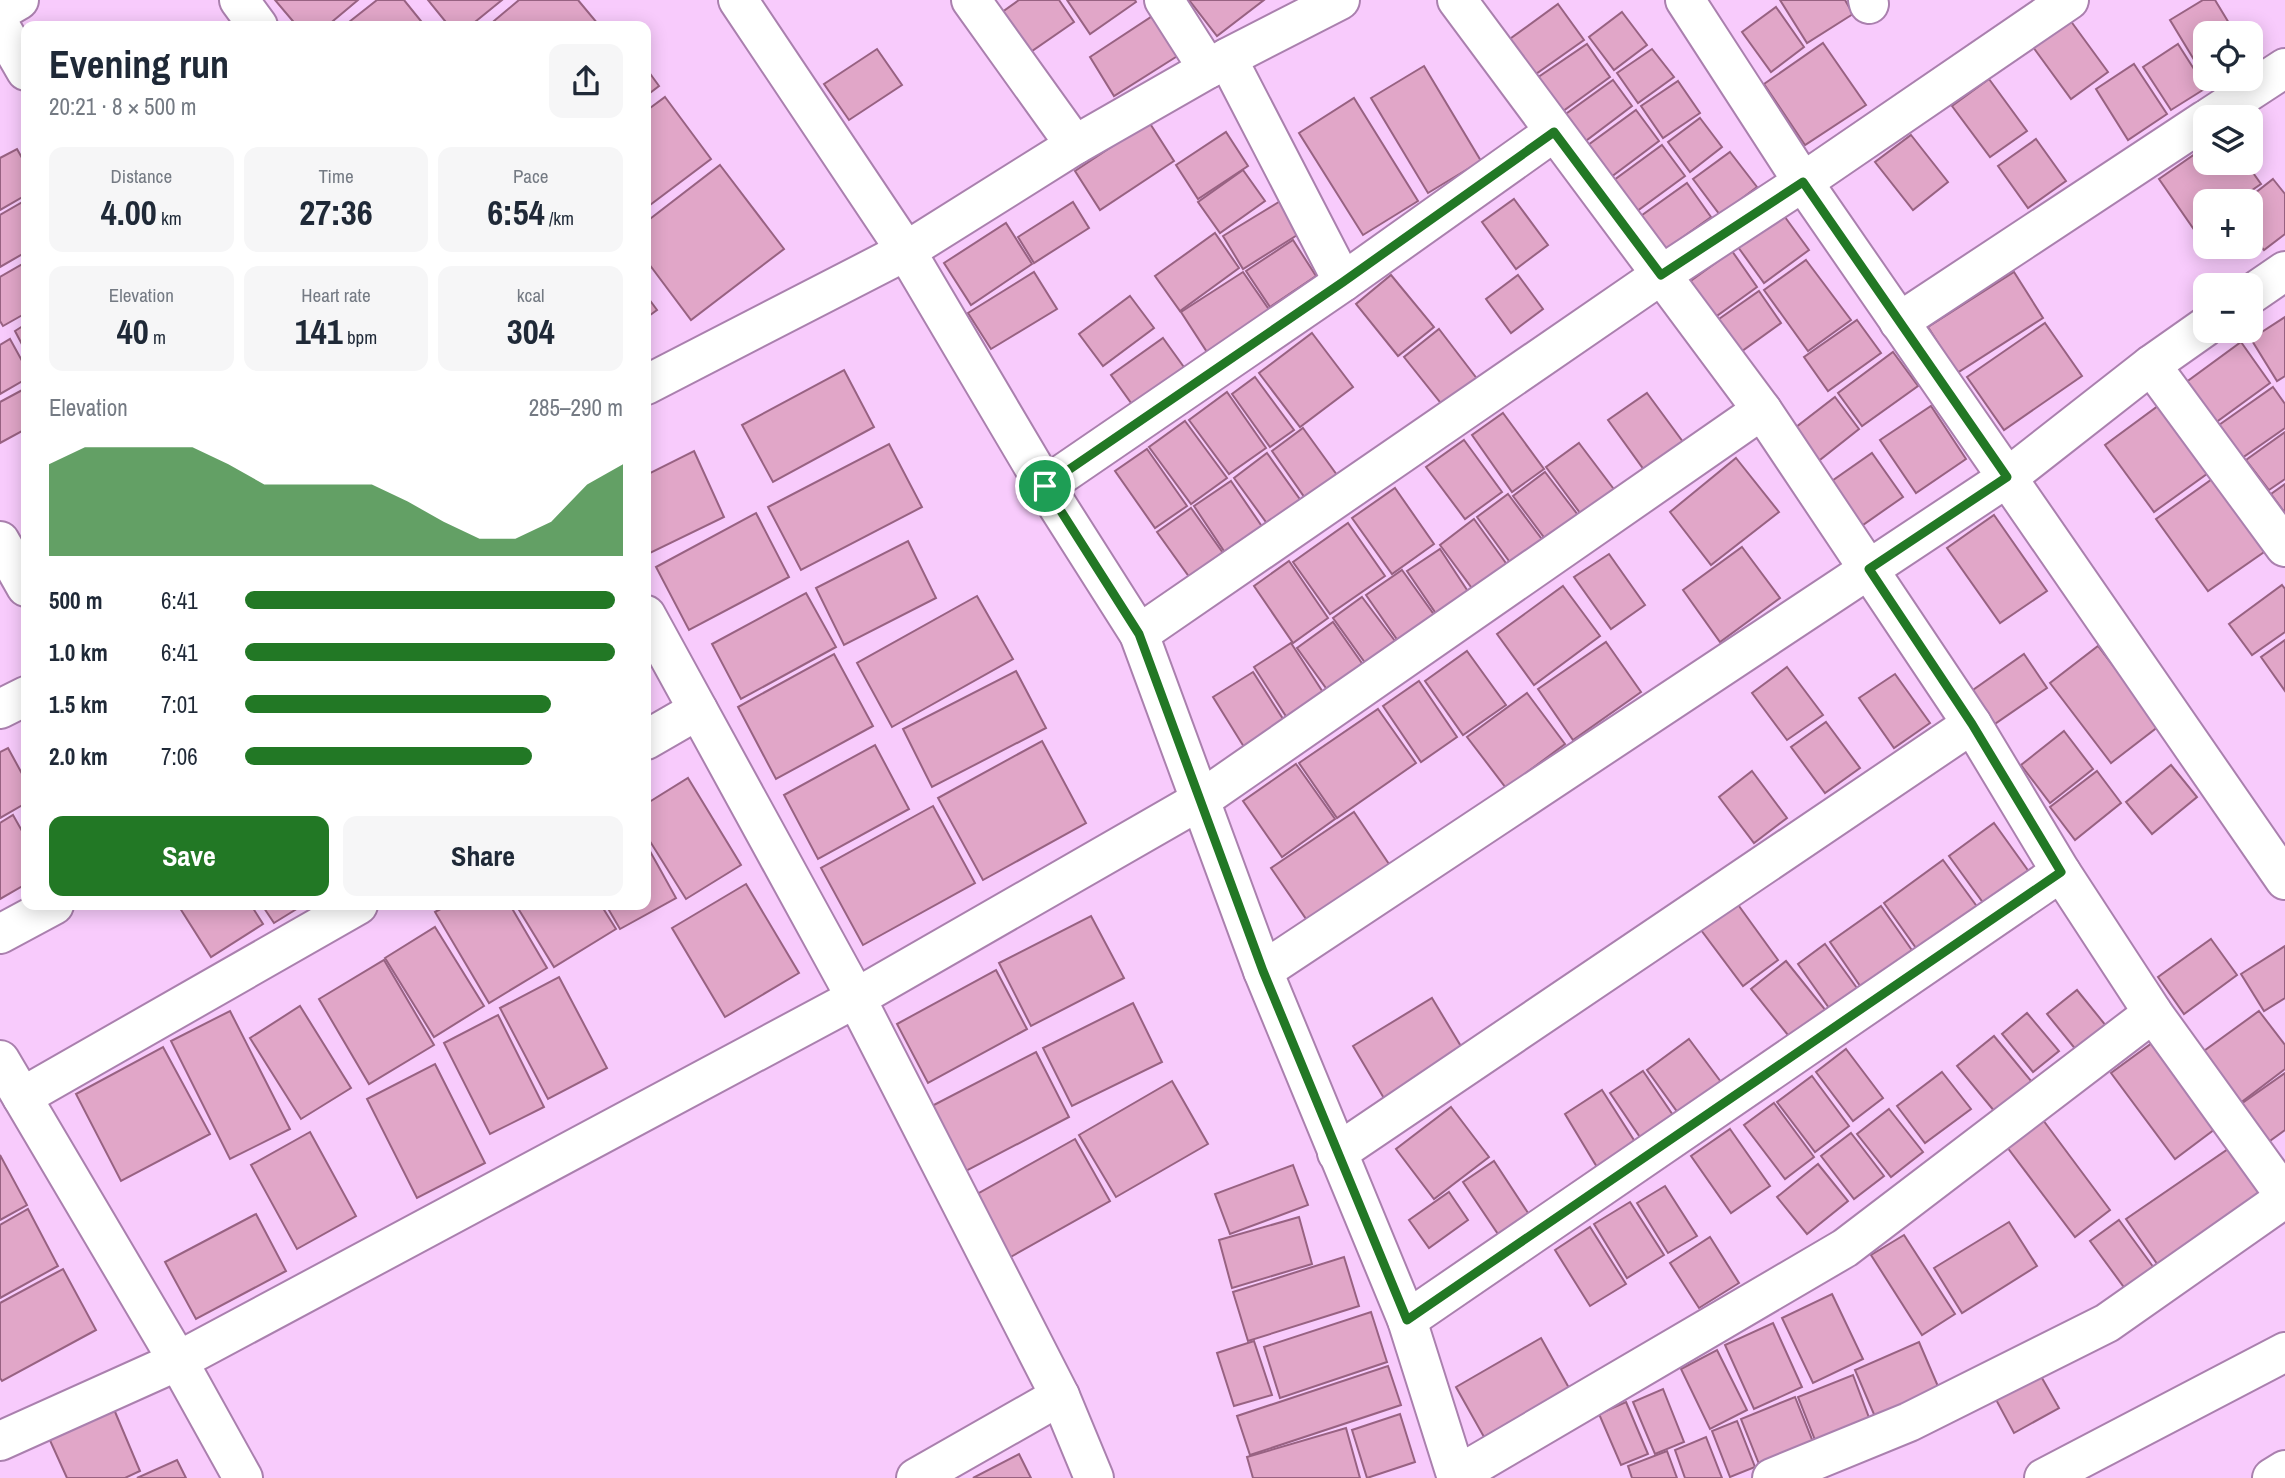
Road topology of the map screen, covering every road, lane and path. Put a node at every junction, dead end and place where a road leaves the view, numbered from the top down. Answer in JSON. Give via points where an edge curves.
{"nodes":[{"id":1,"x":19,"y":0,"type":"edge"},
{"id":2,"x":239,"y":0,"type":"edge"},
{"id":3,"x":738,"y":0,"type":"edge"},
{"id":4,"x":971,"y":0,"type":"edge"},
{"id":5,"x":1164,"y":0,"type":"edge"},
{"id":6,"x":1340,"y":0,"type":"edge"},
{"id":7,"x":1457,"y":0,"type":"edge"},
{"id":8,"x":1685,"y":0,"type":"edge"},
{"id":9,"x":2069,"y":0,"type":"edge"},
{"id":10,"x":1296,"y":9,"type":"edge"},
{"id":11,"x":0,"y":11,"type":"edge"},
{"id":12,"x":254,"y":21,"type":"edge"},
{"id":13,"x":0,"y":26,"type":"edge"},
{"id":14,"x":21,"y":62,"type":"edge"},
{"id":15,"x":1218,"y":64,"type":"junction"},
{"id":16,"x":2285,"y":68,"type":"edge"},
{"id":17,"x":2228,"y":105,"type":"edge"},
{"id":18,"x":2193,"y":128,"type":"edge"},
{"id":19,"x":1554,"y":132,"type":"junction"},
{"id":20,"x":1075,"y":145,"type":"junction"},
{"id":21,"x":1803,"y":182,"type":"junction"},
{"id":22,"x":906,"y":251,"type":"junction"},
{"id":23,"x":2285,"y":271,"type":"edge"},
{"id":24,"x":1661,"y":275,"type":"junction"},
{"id":25,"x":1343,"y":282,"type":"junction"},
{"id":26,"x":2263,"y":286,"type":"edge"},
{"id":27,"x":1899,"y":321,"type":"junction"},
{"id":28,"x":2193,"y":335,"type":"edge"},
{"id":29,"x":2151,"y":365,"type":"junction"},
{"id":30,"x":651,"y":382,"type":"edge"},
{"id":31,"x":1762,"y":410,"type":"junction"},
{"id":32,"x":2007,"y":477,"type":"junction"},
{"id":33,"x":1045,"y":486,"type":"junction"},
{"id":34,"x":0,"y":541,"type":"edge"},
{"id":35,"x":2285,"y":547,"type":"edge"},
{"id":36,"x":1869,"y":569,"type":"junction"},
{"id":37,"x":21,"y":578,"type":"edge"},
{"id":38,"x":651,"y":624,"type":"edge"},
{"id":39,"x":1139,"y":634,"type":"junction"},
{"id":40,"x":21,"y":698,"type":"edge"},
{"id":41,"x":0,"y":709,"type":"edge"},
{"id":42,"x":698,"y":710,"type":"junction"},
{"id":43,"x":1972,"y":724,"type":"junction"},
{"id":44,"x":651,"y":737,"type":"edge"},
{"id":45,"x":1199,"y":801,"type":"junction"},
{"id":46,"x":2061,"y":872,"type":"junction"},
{"id":47,"x":2285,"y":880,"type":"edge"},
{"id":48,"x":45,"y":910,"type":"edge"},
{"id":49,"x":349,"y":910,"type":"edge"},
{"id":50,"x":0,"y":934,"type":"edge"},
{"id":51,"x":1263,"y":971,"type":"junction"},
{"id":52,"x":856,"y":998,"type":"junction"},
{"id":53,"x":2153,"y":1013,"type":"junction"},
{"id":54,"x":0,"y":1060,"type":"edge"},
{"id":55,"x":22,"y":1097,"type":"junction"},
{"id":56,"x":1337,"y":1153,"type":"junction"},
{"id":57,"x":2285,"y":1197,"type":"edge"},
{"id":58,"x":1407,"y":1320,"type":"junction"},
{"id":59,"x":2285,"y":1352,"type":"edge"},
{"id":60,"x":178,"y":1361,"type":"junction"},
{"id":61,"x":1060,"y":1396,"type":"junction"},
{"id":62,"x":0,"y":1441,"type":"edge"},
{"id":63,"x":2285,"y":1470,"type":"edge"},
{"id":64,"x":1457,"y":1477,"type":"edge"},
{"id":65,"x":243,"y":1478,"type":"edge"},
{"id":66,"x":916,"y":1478,"type":"edge"},
{"id":67,"x":1094,"y":1478,"type":"edge"},
{"id":68,"x":1772,"y":1478,"type":"edge"},
{"id":69,"x":2045,"y":1478,"type":"edge"},
{"id":70,"x":2272,"y":1478,"type":"edge"}],
"edges":[{"from":1,"to":11,"type":"street"},
{"from":2,"to":12,"type":"street"},
{"from":3,"to":22,"type":"street"},
{"from":4,"to":20,"type":"street"},
{"from":5,"to":15,"type":"street"},
{"from":6,"to":10,"type":"street"},
{"from":7,"to":19,"type":"street"},
{"from":8,"to":21,"type":"street"},
{"from":9,"to":21,"type":"street"},
{"from":10,"to":15,"type":"street"},
{"from":13,"to":14,"type":"street"},
{"from":15,"to":20,"type":"street"},
{"from":15,"to":25,"type":"street"},
{"from":16,"to":17,"type":"street"},
{"from":18,"to":27,"type":"street"},
{"from":19,"to":24,"type":"street"},
{"from":19,"to":25,"type":"street"},
{"from":20,"to":22,"type":"street"},
{"from":21,"to":24,"type":"street"},
{"from":21,"to":27,"type":"street"},
{"from":22,"to":30,"type":"street"},
{"from":22,"to":33,"type":"street"},
{"from":23,"to":26,"type":"street"},
{"from":24,"to":31,"type":"street"},
{"from":24,"to":39,"type":"street"},
{"from":25,"to":33,"type":"street"},
{"from":27,"to":32,"type":"street"},
{"from":28,"to":29,"type":"street"},
{"from":29,"to":32,"type":"street"},
{"from":29,"to":35,"type":"street"},
{"from":31,"to":36,"type":"street"},
{"from":31,"to":45,"type":"street"},
{"from":32,"to":36,"type":"street"},
{"from":32,"to":47,"type":"street"},
{"from":33,"to":39,"type":"street"},
{"from":34,"to":37,"type":"street"},
{"from":36,"to":43,"type":"street"},
{"from":36,"to":51,"type":"street"},
{"from":38,"to":42,"type":"street"},
{"from":39,"to":45,"type":"street"},
{"from":40,"to":41,"type":"street"},
{"from":42,"to":44,"type":"street"},
{"from":42,"to":52,"type":"street"},
{"from":43,"to":46,"type":"street"},
{"from":43,"to":56,"type":"street"},
{"from":45,"to":51,"type":"street"},
{"from":45,"to":52,"type":"street"},
{"from":46,"to":53,"type":"street"},
{"from":46,"to":58,"type":"street"},
{"from":48,"to":50,"type":"street"},
{"from":49,"to":55,"type":"street"},
{"from":51,"to":56,"type":"street"},
{"from":52,"to":60,"type":"street"},
{"from":52,"to":61,"type":"street"},
{"from":53,"to":57,"type":"street"},
{"from":53,"to":64,"type":"street","via":[[1845,1248]]},
{"from":54,"to":55,"type":"street"},
{"from":55,"to":60,"type":"street"},
{"from":56,"to":58,"type":"street"},
{"from":57,"to":68,"type":"street","via":[[2107,1323],[1909,1423]]},
{"from":58,"to":64,"type":"street"},
{"from":59,"to":69,"type":"street"},
{"from":60,"to":62,"type":"street"},
{"from":60,"to":65,"type":"street"},
{"from":61,"to":66,"type":"street"},
{"from":61,"to":67,"type":"street"},
{"from":63,"to":70,"type":"street"}]}
